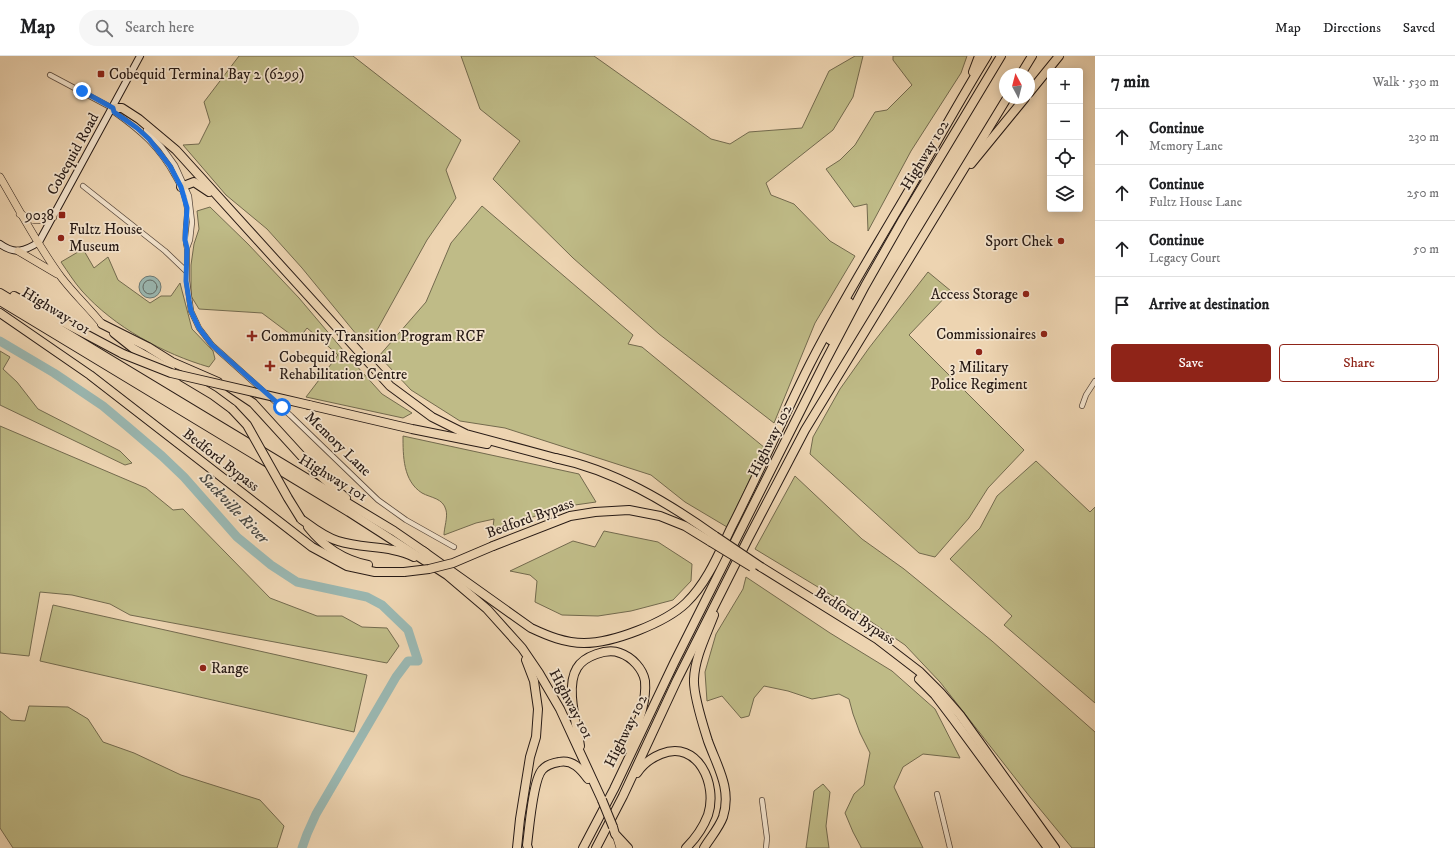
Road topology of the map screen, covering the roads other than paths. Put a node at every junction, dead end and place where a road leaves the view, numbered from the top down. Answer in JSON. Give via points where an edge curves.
{"nodes":[{"id":1,"x":140,"y":56,"type":"edge"},
{"id":2,"x":979,"y":56,"type":"edge"},
{"id":3,"x":987,"y":56,"type":"edge"},
{"id":4,"x":997,"y":56,"type":"edge"},
{"id":5,"x":1001,"y":56,"type":"edge"},
{"id":6,"x":1032,"y":56,"type":"edge"},
{"id":7,"x":1059,"y":57,"type":"edge"},
{"id":8,"x":1025,"y":68,"type":"edge"},
{"id":9,"x":50,"y":75,"type":"dead end"},
{"id":10,"x":982,"y":86,"type":"junction"},
{"id":11,"x":1035,"y":86,"type":"edge"},
{"id":12,"x":962,"y":96,"type":"junction"},
{"id":13,"x":1003,"y":104,"type":"edge"},
{"id":14,"x":1020,"y":104,"type":"edge"},
{"id":15,"x":113,"y":108,"type":"junction"},
{"id":16,"x":0,"y":177,"type":"edge"},
{"id":17,"x":83,"y":186,"type":"dead end"},
{"id":18,"x":183,"y":186,"type":"junction"},
{"id":19,"x":949,"y":193,"type":"junction"},
{"id":20,"x":223,"y":202,"type":"junction"},
{"id":21,"x":20,"y":213,"type":"junction"},
{"id":22,"x":53,"y":217,"type":"junction"},
{"id":23,"x":39,"y":242,"type":"junction"},
{"id":24,"x":0,"y":244,"type":"edge"},
{"id":25,"x":18,"y":251,"type":"junction"},
{"id":26,"x":862,"y":270,"type":"junction"},
{"id":27,"x":186,"y":271,"type":"junction"},
{"id":28,"x":60,"y":276,"type":"junction"},
{"id":29,"x":0,"y":292,"type":"edge"},
{"id":30,"x":0,"y":302,"type":"edge"},
{"id":31,"x":0,"y":313,"type":"edge"},
{"id":32,"x":102,"y":324,"type":"junction"},
{"id":33,"x":1094,"y":383,"type":"edge"},
{"id":34,"x":1082,"y":406,"type":"dead end"},
{"id":35,"x":559,"y":459,"type":"junction"},
{"id":36,"x":764,"y":483,"type":"junction"},
{"id":37,"x":365,"y":514,"type":"junction"},
{"id":38,"x":301,"y":519,"type":"junction"},
{"id":39,"x":713,"y":539,"type":"junction"},
{"id":40,"x":454,"y":547,"type":"dead end"},
{"id":41,"x":423,"y":551,"type":"junction"},
{"id":42,"x":734,"y":564,"type":"junction"},
{"id":43,"x":760,"y":569,"type":"junction"},
{"id":44,"x":404,"y":572,"type":"junction"},
{"id":45,"x":447,"y":575,"type":"junction"},
{"id":46,"x":522,"y":648,"type":"junction"},
{"id":47,"x":582,"y":758,"type":"junction"},
{"id":48,"x":614,"y":789,"type":"junction"},
{"id":49,"x":937,"y":794,"type":"dead end"},
{"id":50,"x":602,"y":800,"type":"junction"},
{"id":51,"x":762,"y":800,"type":"dead end"},
{"id":52,"x":616,"y":810,"type":"junction"},
{"id":53,"x":601,"y":815,"type":"junction"},
{"id":54,"x":614,"y":830,"type":"junction"},
{"id":55,"x":597,"y":847,"type":"edge"},
{"id":56,"x":517,"y":848,"type":"edge"},
{"id":57,"x":528,"y":848,"type":"edge"},
{"id":58,"x":579,"y":848,"type":"edge"},
{"id":59,"x":583,"y":848,"type":"edge"},
{"id":60,"x":620,"y":848,"type":"edge"},
{"id":61,"x":628,"y":848,"type":"edge"},
{"id":62,"x":686,"y":848,"type":"edge"},
{"id":63,"x":704,"y":848,"type":"edge"},
{"id":64,"x":766,"y":848,"type":"edge"},
{"id":65,"x":950,"y":848,"type":"edge"},
{"id":66,"x":1048,"y":848,"type":"edge"},
{"id":67,"x":1055,"y":848,"type":"edge"}],
"edges":[{"from":1,"to":15,"type":"main road","name":"Cobequid Road"},
{"from":2,"to":12,"type":"highway"},
{"from":3,"to":12,"type":"highway"},
{"from":4,"to":10,"type":"highway"},
{"from":5,"to":10,"type":"highway","name":"Highway 102"},
{"from":6,"to":8,"type":"highway"},
{"from":7,"to":11,"type":"highway"},
{"from":9,"to":15,"type":"street","name":"Memory Lane"},
{"from":10,"to":36,"type":"highway","name":"Highway 102","via":[[865,286]]},
{"from":12,"to":26,"type":"highway"},
{"from":13,"to":19,"type":"highway","name":"Highway 102"},
{"from":14,"to":19,"type":"highway"},
{"from":15,"to":18,"type":"street","name":"Memory Lane","via":[[135,120],[152,135],[175,165]]},
{"from":15,"to":20,"type":"highway","via":[[122,108],[139,119],[176,150]]},
{"from":15,"to":22,"type":"main road","name":"Cobequid Road"},
{"from":16,"to":21,"type":"main road"},
{"from":17,"to":27,"type":"street","via":[[165,251]]},
{"from":18,"to":20,"type":"highway","via":[[194,182]]},
{"from":18,"to":27,"type":"street","name":"Memory Lane","via":[[189,196],[192,222]]},
{"from":19,"to":42,"type":"highway","name":"Highway 102","via":[[805,430]]},
{"from":20,"to":35,"type":"highway","via":[[390,386],[432,417],[466,434]]},
{"from":21,"to":22,"type":"main road","via":[[33,221]]},
{"from":21,"to":23,"type":"main road"},
{"from":22,"to":23,"type":"main road","name":"Cobequid Road"},
{"from":23,"to":25,"type":"main road","via":[[26,250]]},
{"from":23,"to":28,"type":"main road"},
{"from":24,"to":25,"type":"main road"},
{"from":25,"to":28,"type":"main road"},
{"from":26,"to":36,"type":"highway","via":[[846,310],[767,472]]},
{"from":26,"to":41,"type":"highway","via":[[806,372],[723,545],[701,585],[676,611],[638,630],[600,641],[565,641],[546,636],[531,628]]},
{"from":27,"to":40,"type":"street","name":"Memory Lane","via":[[191,311],[199,328],[212,345],[292,416],[378,500],[406,520]]},
{"from":28,"to":32,"type":"main road"},
{"from":29,"to":35,"type":"highway","name":"Bedford Bypass","bridge":true,"via":[[26,302],[123,354],[172,373],[412,429]]},
{"from":29,"to":37,"type":"highway","name":"Highway 101"},
{"from":30,"to":45,"type":"highway","name":"Highway 101","via":[[349,512]]},
{"from":31,"to":44,"type":"highway","name":"Bedford Bypass","via":[[90,375],[312,547],[346,566],[375,572]]},
{"from":32,"to":37,"type":"highway","via":[[172,362],[228,387],[253,403],[316,472]]},
{"from":32,"to":38,"type":"highway","bridge":true,"via":[[134,348],[232,409],[247,425]]},
{"from":33,"to":34,"type":"street"},
{"from":35,"to":39,"type":"highway","name":"Bedford Bypass","via":[[610,475],[640,489],[693,521]]},
{"from":36,"to":48,"type":"highway","name":"Highway 102"},
{"from":37,"to":41,"type":"highway","name":"Highway 101"},
{"from":38,"to":44,"type":"highway","via":[[315,536],[343,557],[360,564]]},
{"from":38,"to":45,"type":"highway","via":[[338,541],[408,554]]},
{"from":39,"to":43,"type":"highway","name":"Bedford Bypass","bridge":true},
{"from":39,"to":44,"type":"highway","name":"Bedford Bypass","bridge":true,"via":[[660,516],[629,510],[595,512],[570,516],[453,563]]},
{"from":41,"to":47,"type":"highway","name":"Highway 101","via":[[503,618],[524,644],[544,673],[564,710]]},
{"from":42,"to":52,"type":"highway","name":"Highway 102"},
{"from":42,"to":63,"type":"highway","via":[[695,665],[697,702],[708,741],[724,782],[726,799],[723,817]]},
{"from":43,"to":66,"type":"highway","name":"Bedford Bypass","via":[[875,644],[916,676],[935,695]]},
{"from":43,"to":67,"type":"highway","name":"Bedford Bypass","via":[[876,639],[930,682],[960,716]]},
{"from":45,"to":46,"type":"highway","name":"Highway 101","via":[[487,609]]},
{"from":46,"to":47,"type":"highway","name":"Highway 101","via":[[560,709]]},
{"from":46,"to":56,"type":"highway","via":[[534,681],[538,709],[536,737],[530,757]]},
{"from":47,"to":48,"type":"highway","via":[[573,706],[572,684],[577,668],[587,657],[604,652],[620,653],[638,663],[644,680],[644,705]]},
{"from":47,"to":50,"type":"highway","name":"Highway 101"},
{"from":48,"to":53,"type":"highway","name":"Highway 102"},
{"from":49,"to":65,"type":"street"},
{"from":50,"to":54,"type":"highway","name":"Highway 101","bridge":true},
{"from":50,"to":57,"type":"highway","via":[[581,768],[572,763],[562,761],[542,770],[530,819]]},
{"from":51,"to":64,"type":"street"},
{"from":52,"to":55,"type":"highway","name":"Highway 102"},
{"from":52,"to":62,"type":"highway","via":[[641,767],[652,758],[668,751],[684,752],[698,761],[703,768],[708,779],[711,800],[708,816],[697,836]]},
{"from":53,"to":58,"type":"highway"},
{"from":53,"to":59,"type":"highway","name":"Highway 102"},
{"from":54,"to":60,"type":"main road"},
{"from":54,"to":61,"type":"highway"}]}
